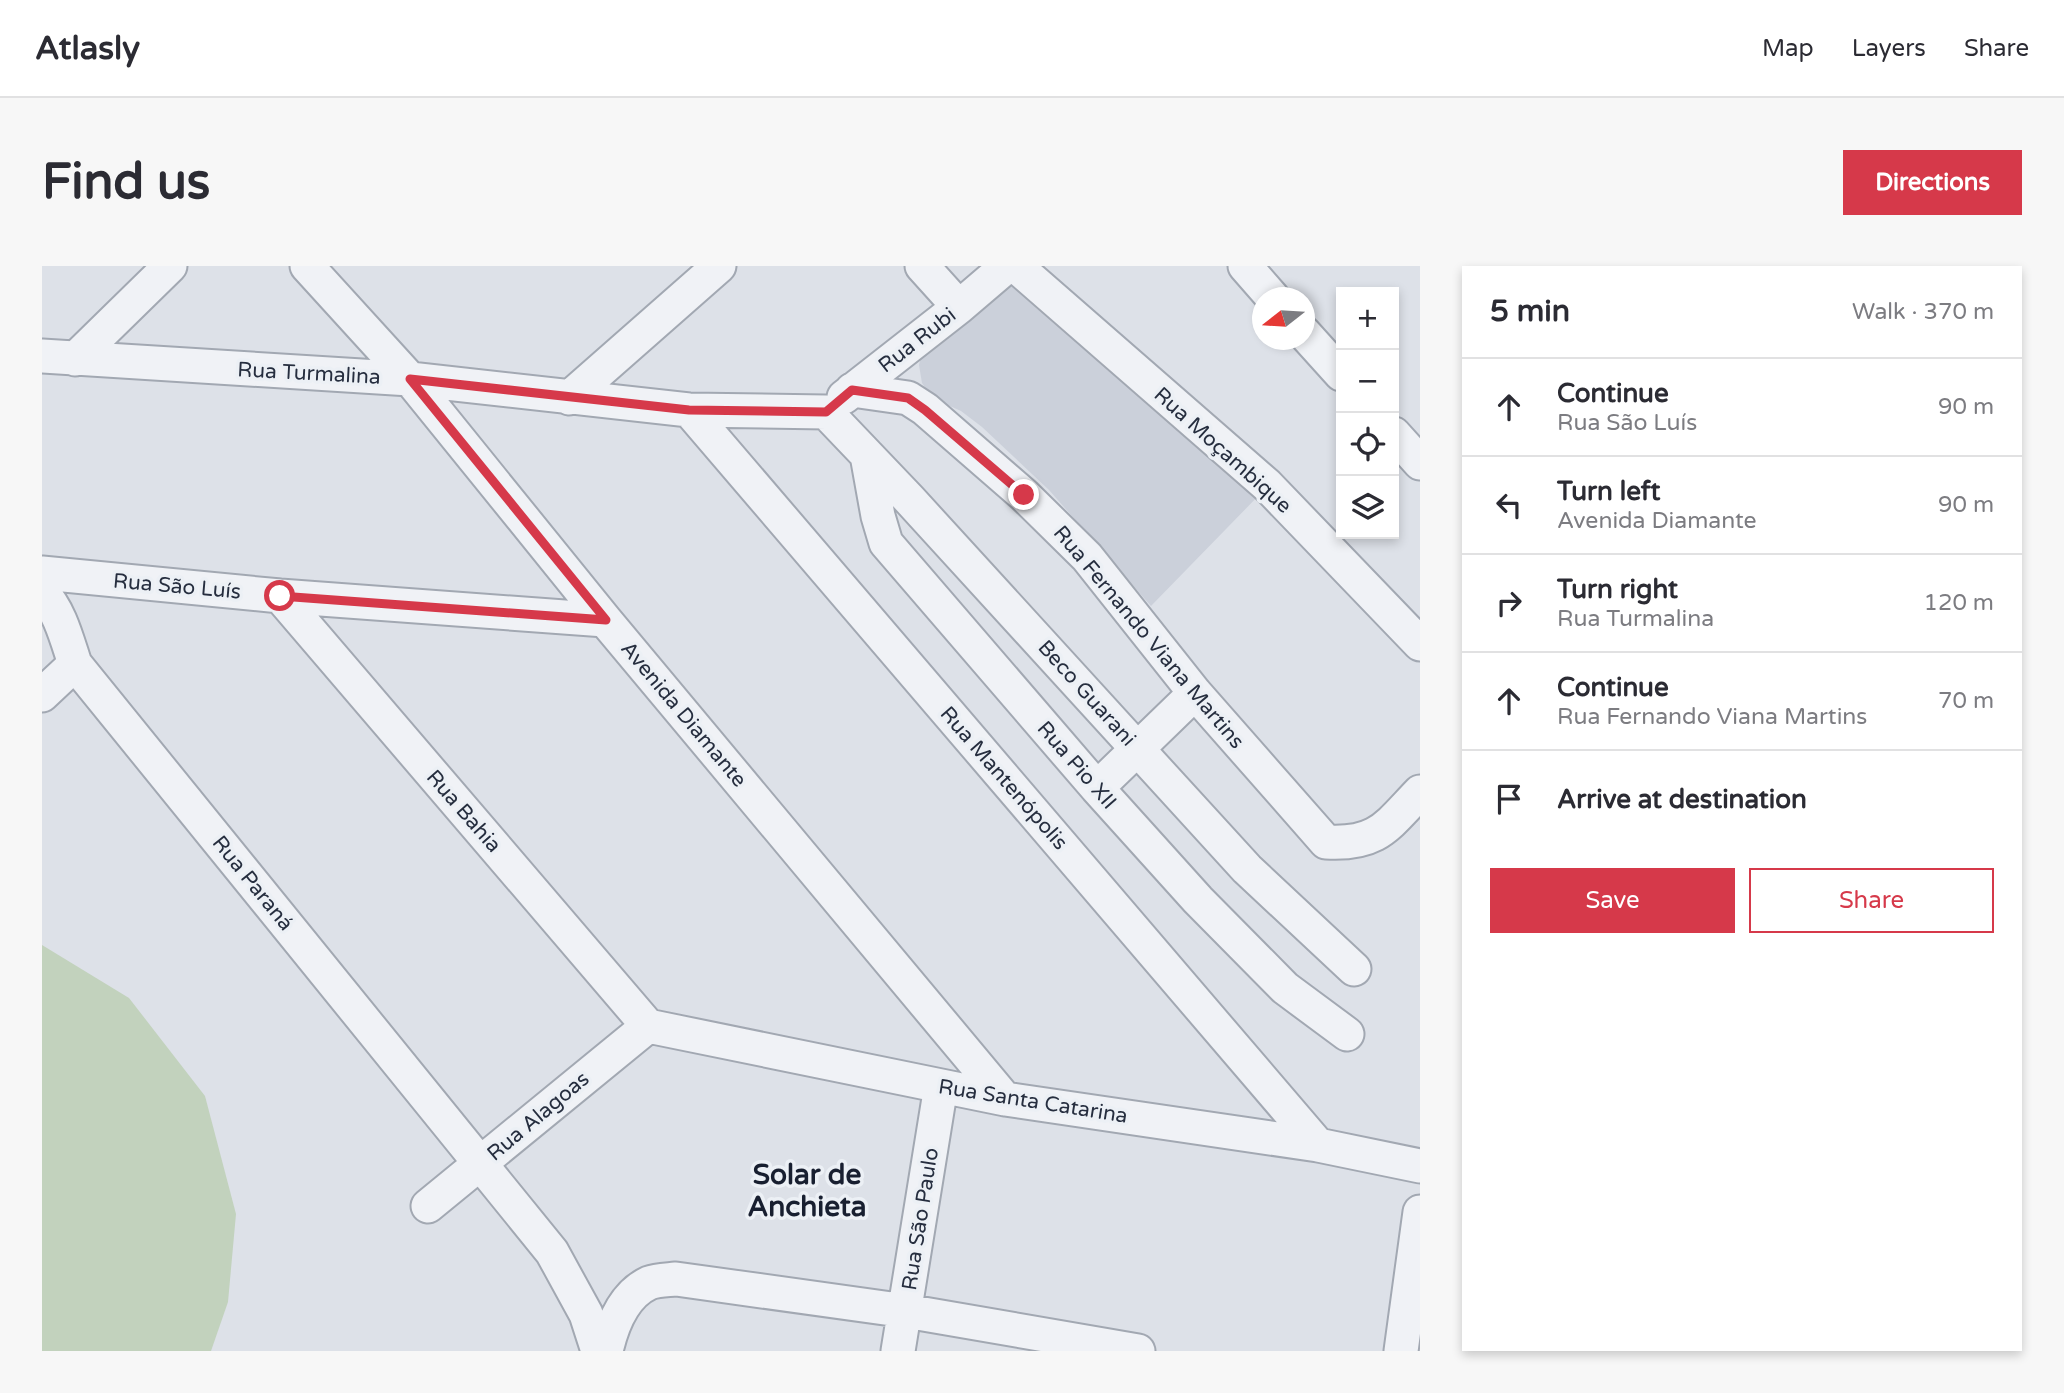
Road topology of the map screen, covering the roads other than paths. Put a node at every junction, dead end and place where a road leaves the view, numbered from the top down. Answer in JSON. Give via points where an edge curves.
{"nodes":[{"id":1,"x":170,"y":266,"type":"edge"},
{"id":2,"x":307,"y":266,"type":"edge"},
{"id":3,"x":719,"y":266,"type":"edge"},
{"id":4,"x":922,"y":266,"type":"edge"},
{"id":5,"x":1007,"y":266,"type":"edge"},
{"id":6,"x":1016,"y":266,"type":"edge"},
{"id":7,"x":1245,"y":266,"type":"edge"},
{"id":8,"x":1263,"y":287,"type":"edge"},
{"id":9,"x":959,"y":307,"type":"junction"},
{"id":10,"x":1315,"y":345,"type":"edge"},
{"id":11,"x":904,"y":351,"type":"junction"},
{"id":12,"x":42,"y":356,"type":"edge"},
{"id":13,"x":75,"y":359,"type":"junction"},
{"id":14,"x":1336,"y":368,"type":"edge"},
{"id":15,"x":410,"y":379,"type":"junction"},
{"id":16,"x":852,"y":390,"type":"junction"},
{"id":17,"x":569,"y":398,"type":"junction"},
{"id":18,"x":908,"y":398,"type":"junction"},
{"id":19,"x":689,"y":410,"type":"junction"},
{"id":20,"x":826,"y":412,"type":"junction"},
{"id":21,"x":1399,"y":440,"type":"edge"},
{"id":22,"x":867,"y":455,"type":"junction"},
{"id":23,"x":1420,"y":463,"type":"edge"},
{"id":24,"x":42,"y":573,"type":"edge"},
{"id":25,"x":42,"y":592,"type":"edge"},
{"id":26,"x":280,"y":596,"type":"junction"},
{"id":27,"x":606,"y":620,"type":"junction"},
{"id":28,"x":1420,"y":644,"type":"edge"},
{"id":29,"x":75,"y":664,"type":"junction"},
{"id":30,"x":1195,"y":693,"type":"junction"},
{"id":31,"x":42,"y":695,"type":"edge"},
{"id":32,"x":1138,"y":749,"type":"junction"},
{"id":33,"x":1097,"y":788,"type":"junction"},
{"id":34,"x":1420,"y":792,"type":"edge"},
{"id":35,"x":1353,"y":969,"type":"dead end"},
{"id":36,"x":648,"y":1026,"type":"junction"},
{"id":37,"x":1347,"y":1034,"type":"dead end"},
{"id":38,"x":941,"y":1086,"type":"junction"},
{"id":39,"x":1005,"y":1099,"type":"junction"},
{"id":40,"x":1318,"y":1145,"type":"junction"},
{"id":41,"x":481,"y":1164,"type":"junction"},
{"id":42,"x":1420,"y":1166,"type":"edge"},
{"id":43,"x":428,"y":1206,"type":"dead end"},
{"id":44,"x":1420,"y":1212,"type":"edge"},
{"id":45,"x":906,"y":1311,"type":"junction"},
{"id":46,"x":598,"y":1351,"type":"edge"},
{"id":47,"x":606,"y":1351,"type":"edge"},
{"id":48,"x":898,"y":1351,"type":"edge"},
{"id":49,"x":1138,"y":1351,"type":"edge"},
{"id":50,"x":1401,"y":1351,"type":"edge"}],
"edges":[{"from":1,"to":13,"type":"street"},
{"from":2,"to":15,"type":"street","name":"Avenida Diamante"},
{"from":3,"to":17,"type":"street"},
{"from":4,"to":9,"type":"street"},
{"from":5,"to":9,"type":"street","name":"Rua Rubi"},
{"from":6,"to":28,"type":"street","name":"Rua Moçambique","via":[[1267,485]]},
{"from":7,"to":8,"type":"street"},
{"from":9,"to":11,"type":"street","name":"Rua Rubi"},
{"from":10,"to":14,"type":"street"},
{"from":11,"to":16,"type":"street","name":"Rua Rubi"},
{"from":11,"to":18,"type":"street"},
{"from":12,"to":13,"type":"street","name":"Rua Turmalina"},
{"from":13,"to":15,"type":"street","name":"Rua Turmalina"},
{"from":15,"to":17,"type":"street","name":"Rua Turmalina"},
{"from":15,"to":27,"type":"street","name":"Avenida Diamante"},
{"from":16,"to":18,"type":"street","name":"Rua Fernando Viana Martins"},
{"from":16,"to":20,"type":"street","name":"Rua Rubi"},
{"from":17,"to":19,"type":"street","name":"Rua Turmalina"},
{"from":18,"to":30,"type":"street","name":"Rua Fernando Viana Martins","via":[[1024,495],[1087,557]]},
{"from":19,"to":20,"type":"street","name":"Rua Turmalina"},
{"from":19,"to":40,"type":"street","name":"Rua Mantenópolis"},
{"from":20,"to":22,"type":"street","name":"Beco Guarani"},
{"from":21,"to":23,"type":"street"},
{"from":22,"to":32,"type":"street","name":"Beco Guarani"},
{"from":22,"to":33,"type":"street","name":"Rua Pio XII","via":[[886,543]]},
{"from":24,"to":26,"type":"street","name":"Rua São Luís"},
{"from":25,"to":29,"type":"street","name":"Rua Paraná","via":[[58,617]]},
{"from":26,"to":27,"type":"street","name":"Rua São Luís"},
{"from":26,"to":36,"type":"street","name":"Rua Bahia"},
{"from":27,"to":39,"type":"street","name":"Avenida Diamante"},
{"from":29,"to":31,"type":"street"},
{"from":29,"to":41,"type":"street","name":"Rua Paraná"},
{"from":30,"to":32,"type":"street"},
{"from":30,"to":34,"type":"street","name":"Rua Fernando Viana Martins","via":[[1326,842],[1352,844],[1382,832]]},
{"from":32,"to":33,"type":"street"},
{"from":32,"to":35,"type":"street","name":"Beco Guarani","via":[[1247,869]]},
{"from":33,"to":37,"type":"street","name":"Rua Pio XII","via":[[1285,988]]},
{"from":36,"to":38,"type":"street","name":"Rua Santa Catarina"},
{"from":36,"to":41,"type":"street","name":"Rua Alagoas"},
{"from":38,"to":39,"type":"street","name":"Rua Santa Catarina"},
{"from":38,"to":45,"type":"street","name":"Rua São Paulo"},
{"from":39,"to":40,"type":"street","name":"Rua Santa Catarina"},
{"from":40,"to":42,"type":"street","name":"Rua Santa Catarina"},
{"from":41,"to":43,"type":"street","name":"Rua Alagoas"},
{"from":41,"to":46,"type":"street","name":"Rua Paraná","via":[[552,1252],[586,1314]]},
{"from":44,"to":50,"type":"street"},
{"from":45,"to":47,"type":"street","via":[[676,1279],[656,1281],[625,1302]]},
{"from":45,"to":48,"type":"street","name":"Rua São Paulo"},
{"from":45,"to":49,"type":"street"}]}
